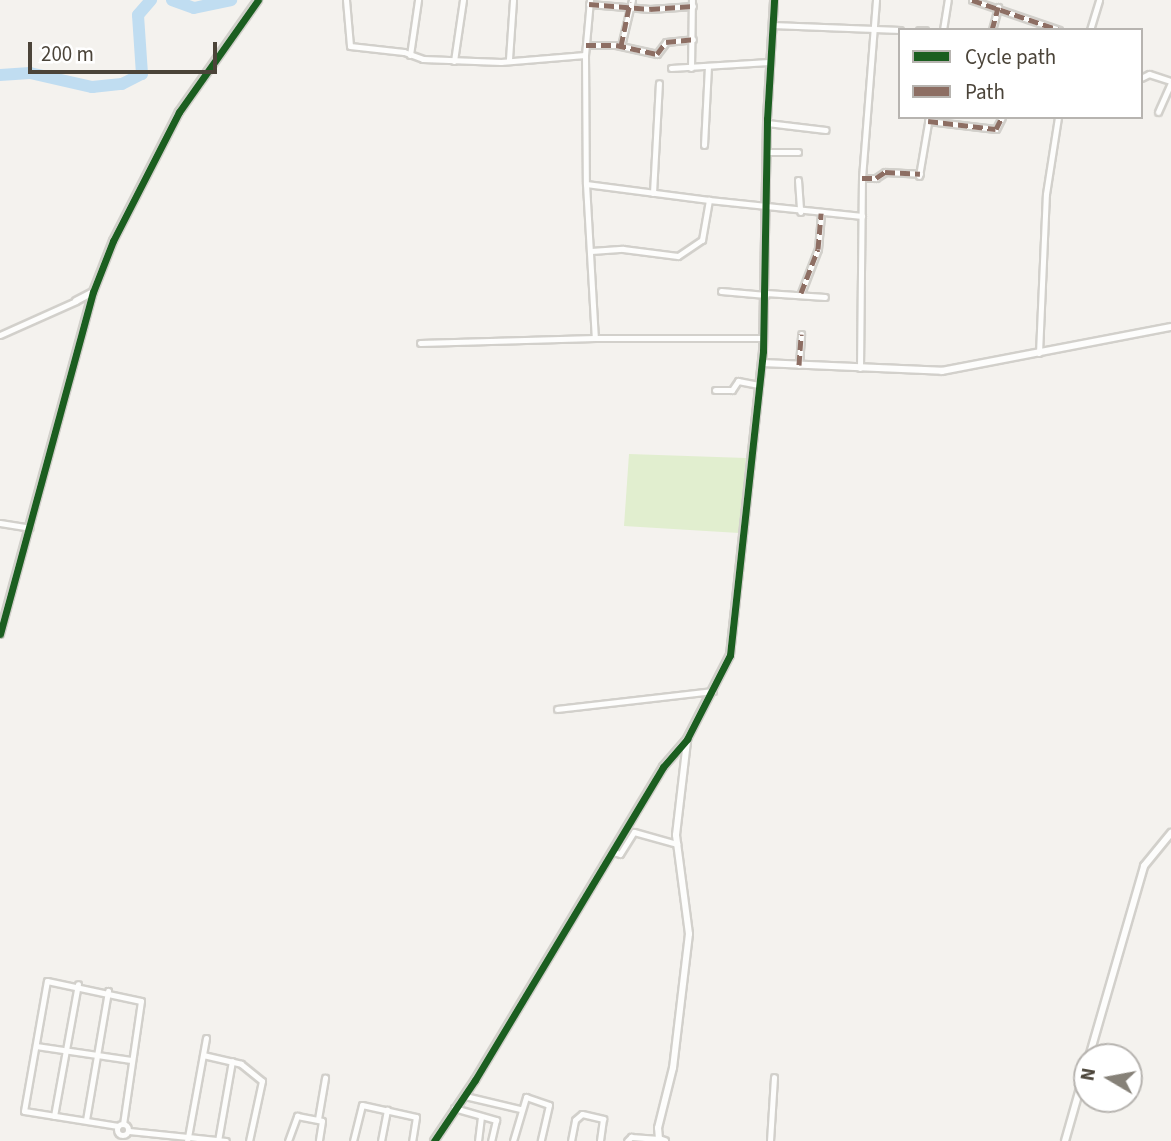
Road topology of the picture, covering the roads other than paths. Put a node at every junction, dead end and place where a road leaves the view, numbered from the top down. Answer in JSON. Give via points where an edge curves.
{"nodes":[{"id":1,"x":258,"y":0,"type":"edge"},
{"id":2,"x":346,"y":0,"type":"edge"},
{"id":3,"x":418,"y":0,"type":"edge"},
{"id":4,"x":463,"y":0,"type":"edge"},
{"id":5,"x":513,"y":0,"type":"edge"},
{"id":6,"x":632,"y":0,"type":"edge"},
{"id":7,"x":774,"y":0,"type":"edge"},
{"id":8,"x":876,"y":0,"type":"edge"},
{"id":9,"x":948,"y":0,"type":"edge"},
{"id":10,"x":972,"y":0,"type":"edge"},
{"id":11,"x":1099,"y":0,"type":"edge"},
{"id":12,"x":590,"y":2,"type":"edge"},
{"id":13,"x":692,"y":3,"type":"edge"},
{"id":14,"x":628,"y":7,"type":"junction"},
{"id":15,"x":998,"y":8,"type":"junction"},
{"id":16,"x":772,"y":24,"type":"junction"},
{"id":17,"x":943,"y":28,"type":"edge"},
{"id":18,"x":993,"y":28,"type":"edge"},
{"id":19,"x":1053,"y":28,"type":"edge"},
{"id":20,"x":1091,"y":28,"type":"edge"},
{"id":21,"x":876,"y":29,"type":"junction"},
{"id":22,"x":898,"y":30,"type":"edge"},
{"id":23,"x":693,"y":39,"type":"junction"},
{"id":24,"x":586,"y":46,"type":"junction"},
{"id":25,"x":621,"y":46,"type":"junction"},
{"id":26,"x":410,"y":55,"type":"junction"},
{"id":27,"x":586,"y":55,"type":"junction"},
{"id":28,"x":509,"y":59,"type":"junction"},
{"id":29,"x":454,"y":61,"type":"junction"},
{"id":30,"x":769,"y":62,"type":"junction"},
{"id":31,"x":708,"y":67,"type":"junction"},
{"id":32,"x":671,"y":68,"type":"dead end"},
{"id":33,"x":691,"y":68,"type":"junction"},
{"id":34,"x":1143,"y":77,"type":"edge"},
{"id":35,"x":1171,"y":82,"type":"edge"},
{"id":36,"x":659,"y":83,"type":"dead end"},
{"id":37,"x":1158,"y":112,"type":"dead end"},
{"id":38,"x":928,"y":119,"type":"edge"},
{"id":39,"x":1001,"y":119,"type":"edge"},
{"id":40,"x":1058,"y":119,"type":"edge"},
{"id":41,"x":767,"y":123,"type":"junction"},
{"id":42,"x":826,"y":130,"type":"dead end"},
{"id":43,"x":704,"y":145,"type":"dead end"},
{"id":44,"x":766,"y":152,"type":"junction"},
{"id":45,"x":798,"y":152,"type":"dead end"},
{"id":46,"x":862,"y":178,"type":"junction"},
{"id":47,"x":798,"y":180,"type":"dead end"},
{"id":48,"x":586,"y":184,"type":"junction"},
{"id":49,"x":653,"y":193,"type":"junction"},
{"id":50,"x":709,"y":200,"type":"junction"},
{"id":51,"x":766,"y":206,"type":"junction"},
{"id":52,"x":800,"y":212,"type":"junction"},
{"id":53,"x":821,"y":213,"type":"junction"},
{"id":54,"x":862,"y":216,"type":"junction"},
{"id":55,"x":591,"y":251,"type":"junction"},
{"id":56,"x":722,"y":291,"type":"dead end"},
{"id":57,"x":93,"y":292,"type":"junction"},
{"id":58,"x":802,"y":293,"type":"junction"},
{"id":59,"x":766,"y":294,"type":"junction"},
{"id":60,"x":825,"y":297,"type":"dead end"},
{"id":61,"x":76,"y":301,"type":"junction"},
{"id":62,"x":89,"y":308,"type":"junction"},
{"id":63,"x":1171,"y":327,"type":"edge"},
{"id":64,"x":801,"y":334,"type":"dead end"},
{"id":65,"x":0,"y":335,"type":"edge"},
{"id":66,"x":595,"y":338,"type":"junction"},
{"id":67,"x":764,"y":338,"type":"junction"},
{"id":68,"x":420,"y":343,"type":"dead end"},
{"id":69,"x":1039,"y":353,"type":"junction"},
{"id":70,"x":799,"y":365,"type":"junction"},
{"id":71,"x":762,"y":366,"type":"junction"},
{"id":72,"x":860,"y":368,"type":"junction"},
{"id":73,"x":759,"y":383,"type":"junction"},
{"id":74,"x":715,"y":390,"type":"dead end"},
{"id":75,"x":0,"y":523,"type":"edge"},
{"id":76,"x":30,"y":528,"type":"junction"},
{"id":77,"x":0,"y":634,"type":"edge"},
{"id":78,"x":713,"y":691,"type":"junction"},
{"id":79,"x":558,"y":709,"type":"dead end"},
{"id":80,"x":687,"y":739,"type":"junction"},
{"id":81,"x":1171,"y":833,"type":"edge"},
{"id":82,"x":677,"y":844,"type":"junction"},
{"id":83,"x":613,"y":852,"type":"junction"},
{"id":84,"x":78,"y":985,"type":"junction"},
{"id":85,"x":108,"y":991,"type":"junction"},
{"id":86,"x":206,"y":1038,"type":"dead end"},
{"id":87,"x":1093,"y":1043,"type":"edge"},
{"id":88,"x":36,"y":1046,"type":"junction"},
{"id":89,"x":66,"y":1050,"type":"junction"},
{"id":90,"x":95,"y":1054,"type":"junction"},
{"id":91,"x":203,"y":1055,"type":"junction"},
{"id":92,"x":131,"y":1060,"type":"junction"},
{"id":93,"x":232,"y":1061,"type":"junction"},
{"id":94,"x":774,"y":1077,"type":"dead end"},
{"id":95,"x":325,"y":1078,"type":"dead end"},
{"id":96,"x":465,"y":1096,"type":"junction"},
{"id":97,"x":454,"y":1108,"type":"junction"},
{"id":98,"x":520,"y":1109,"type":"junction"},
{"id":99,"x":387,"y":1110,"type":"junction"},
{"id":100,"x":1073,"y":1113,"type":"edge"},
{"id":101,"x":54,"y":1116,"type":"junction"},
{"id":102,"x":481,"y":1116,"type":"junction"},
{"id":103,"x":86,"y":1119,"type":"junction"},
{"id":104,"x":318,"y":1119,"type":"junction"},
{"id":105,"x":121,"y":1125,"type":"junction"},
{"id":106,"x":129,"y":1131,"type":"junction"},
{"id":107,"x":148,"y":1138,"type":"edge"},
{"id":108,"x":188,"y":1139,"type":"edge"},
{"id":109,"x":662,"y":1140,"type":"edge"},
{"id":110,"x":221,"y":1141,"type":"edge"},
{"id":111,"x":250,"y":1141,"type":"edge"},
{"id":112,"x":288,"y":1141,"type":"edge"},
{"id":113,"x":319,"y":1141,"type":"edge"},
{"id":114,"x":353,"y":1141,"type":"edge"},
{"id":115,"x":381,"y":1141,"type":"edge"},
{"id":116,"x":412,"y":1141,"type":"edge"},
{"id":117,"x":434,"y":1141,"type":"edge"},
{"id":118,"x":478,"y":1141,"type":"edge"},
{"id":119,"x":491,"y":1141,"type":"edge"},
{"id":120,"x":513,"y":1141,"type":"edge"},
{"id":121,"x":541,"y":1141,"type":"edge"},
{"id":122,"x":571,"y":1141,"type":"edge"},
{"id":123,"x":600,"y":1141,"type":"edge"},
{"id":124,"x":627,"y":1141,"type":"edge"},
{"id":125,"x":770,"y":1141,"type":"edge"},
{"id":126,"x":1065,"y":1141,"type":"edge"}],
"edges":[{"from":1,"to":57,"type":"street","via":[[179,112],[146,170]]},
{"from":2,"to":26,"type":"street","via":[[350,46]]},
{"from":3,"to":26,"type":"street"},
{"from":4,"to":29,"type":"street"},
{"from":5,"to":28,"type":"street"},
{"from":6,"to":14,"type":"street"},
{"from":7,"to":16,"type":"street"},
{"from":8,"to":21,"type":"street"},
{"from":9,"to":17,"type":"street"},
{"from":10,"to":15,"type":"street"},
{"from":11,"to":20,"type":"street"},
{"from":12,"to":14,"type":"street"},
{"from":12,"to":24,"type":"street"},
{"from":13,"to":14,"type":"street"},
{"from":13,"to":23,"type":"street"},
{"from":14,"to":25,"type":"street"},
{"from":15,"to":18,"type":"street"},
{"from":15,"to":19,"type":"street"},
{"from":16,"to":21,"type":"street"},
{"from":16,"to":30,"type":"street"},
{"from":21,"to":22,"type":"street"},
{"from":21,"to":46,"type":"street"},
{"from":23,"to":25,"type":"street","via":[[666,42],[657,54]]},
{"from":23,"to":33,"type":"street"},
{"from":24,"to":25,"type":"street"},
{"from":24,"to":27,"type":"street"},
{"from":26,"to":29,"type":"street"},
{"from":27,"to":28,"type":"street"},
{"from":27,"to":48,"type":"street"},
{"from":28,"to":29,"type":"street"},
{"from":30,"to":31,"type":"street"},
{"from":30,"to":41,"type":"street"},
{"from":31,"to":33,"type":"street"},
{"from":31,"to":43,"type":"street"},
{"from":32,"to":33,"type":"street"},
{"from":34,"to":35,"type":"street"},
{"from":35,"to":37,"type":"street"},
{"from":36,"to":49,"type":"street"},
{"from":38,"to":39,"type":"street","via":[[996,129]]},
{"from":38,"to":46,"type":"street","via":[[920,175],[885,172],[876,178]]},
{"from":40,"to":69,"type":"street","via":[[1046,194]]},
{"from":41,"to":42,"type":"street"},
{"from":41,"to":44,"type":"street"},
{"from":44,"to":45,"type":"street"},
{"from":44,"to":51,"type":"street"},
{"from":46,"to":54,"type":"street"},
{"from":47,"to":52,"type":"street"},
{"from":48,"to":49,"type":"street"},
{"from":48,"to":55,"type":"street"},
{"from":49,"to":50,"type":"street"},
{"from":50,"to":51,"type":"street"},
{"from":50,"to":55,"type":"street","via":[[702,240],[678,256],[623,249]]},
{"from":51,"to":52,"type":"street"},
{"from":51,"to":59,"type":"street"},
{"from":52,"to":53,"type":"street"},
{"from":53,"to":54,"type":"street"},
{"from":53,"to":58,"type":"street","via":[[818,248]]},
{"from":54,"to":72,"type":"street"},
{"from":55,"to":66,"type":"street"},
{"from":56,"to":59,"type":"street"},
{"from":57,"to":61,"type":"street"},
{"from":57,"to":62,"type":"street"},
{"from":58,"to":59,"type":"street"},
{"from":58,"to":60,"type":"street"},
{"from":59,"to":67,"type":"street"},
{"from":61,"to":62,"type":"street"},
{"from":61,"to":65,"type":"street"},
{"from":62,"to":76,"type":"street"},
{"from":63,"to":69,"type":"street"},
{"from":64,"to":70,"type":"street"},
{"from":66,"to":67,"type":"street"},
{"from":66,"to":68,"type":"street"},
{"from":67,"to":71,"type":"street"},
{"from":69,"to":72,"type":"street","via":[[942,371]]},
{"from":70,"to":71,"type":"street"},
{"from":70,"to":72,"type":"street"},
{"from":71,"to":73,"type":"street"},
{"from":73,"to":74,"type":"street","via":[[738,382],[732,390]]},
{"from":73,"to":78,"type":"street","via":[[730,655]]},
{"from":75,"to":76,"type":"street"},
{"from":76,"to":77,"type":"street"},
{"from":78,"to":79,"type":"street"},
{"from":78,"to":80,"type":"street"},
{"from":80,"to":82,"type":"street"},
{"from":80,"to":83,"type":"street","via":[[663,766]]},
{"from":81,"to":87,"type":"street","via":[[1144,866]]},
{"from":82,"to":83,"type":"street","via":[[634,831],[620,854]]},
{"from":82,"to":109,"type":"street","via":[[689,934]]},
{"from":83,"to":96,"type":"street"},
{"from":84,"to":85,"type":"street"},
{"from":84,"to":88,"type":"street","via":[[47,981]]},
{"from":84,"to":89,"type":"street"},
{"from":85,"to":90,"type":"street"},
{"from":85,"to":92,"type":"street","via":[[142,1002]]},
{"from":86,"to":91,"type":"street"},
{"from":88,"to":89,"type":"street"},
{"from":88,"to":101,"type":"street","via":[[24,1111]]},
{"from":89,"to":90,"type":"street"},
{"from":89,"to":101,"type":"street"},
{"from":90,"to":92,"type":"street"},
{"from":90,"to":103,"type":"street"},
{"from":91,"to":93,"type":"street"},
{"from":91,"to":108,"type":"street"},
{"from":92,"to":105,"type":"street"},
{"from":93,"to":110,"type":"street"},
{"from":93,"to":111,"type":"street","via":[[262,1083]]},
{"from":94,"to":125,"type":"street"},
{"from":95,"to":104,"type":"street"},
{"from":96,"to":97,"type":"street"},
{"from":96,"to":98,"type":"street"},
{"from":97,"to":102,"type":"street"},
{"from":97,"to":117,"type":"street"},
{"from":98,"to":120,"type":"street"},
{"from":98,"to":121,"type":"street","via":[[526,1097],[549,1105]]},
{"from":99,"to":114,"type":"street","via":[[360,1106]]},
{"from":99,"to":115,"type":"street"},
{"from":99,"to":116,"type":"street","via":[[416,1117]]},
{"from":100,"to":126,"type":"street"},
{"from":101,"to":103,"type":"street"},
{"from":102,"to":118,"type":"street"},
{"from":102,"to":119,"type":"street","via":[[496,1120]]},
{"from":103,"to":105,"type":"street"},
{"from":104,"to":112,"type":"street","via":[[294,1116]]},
{"from":104,"to":113,"type":"street","via":[[323,1124]]},
{"from":105,"to":106,"type":"street"},
{"from":105,"to":106,"type":"street","via":[[121,1135]]},
{"from":106,"to":107,"type":"street"},
{"from":107,"to":108,"type":"street"},
{"from":108,"to":110,"type":"street"},
{"from":109,"to":124,"type":"street","via":[[636,1137]]},
{"from":122,"to":123,"type":"street","via":[[575,1120],[582,1114],[603,1119]]}]}
